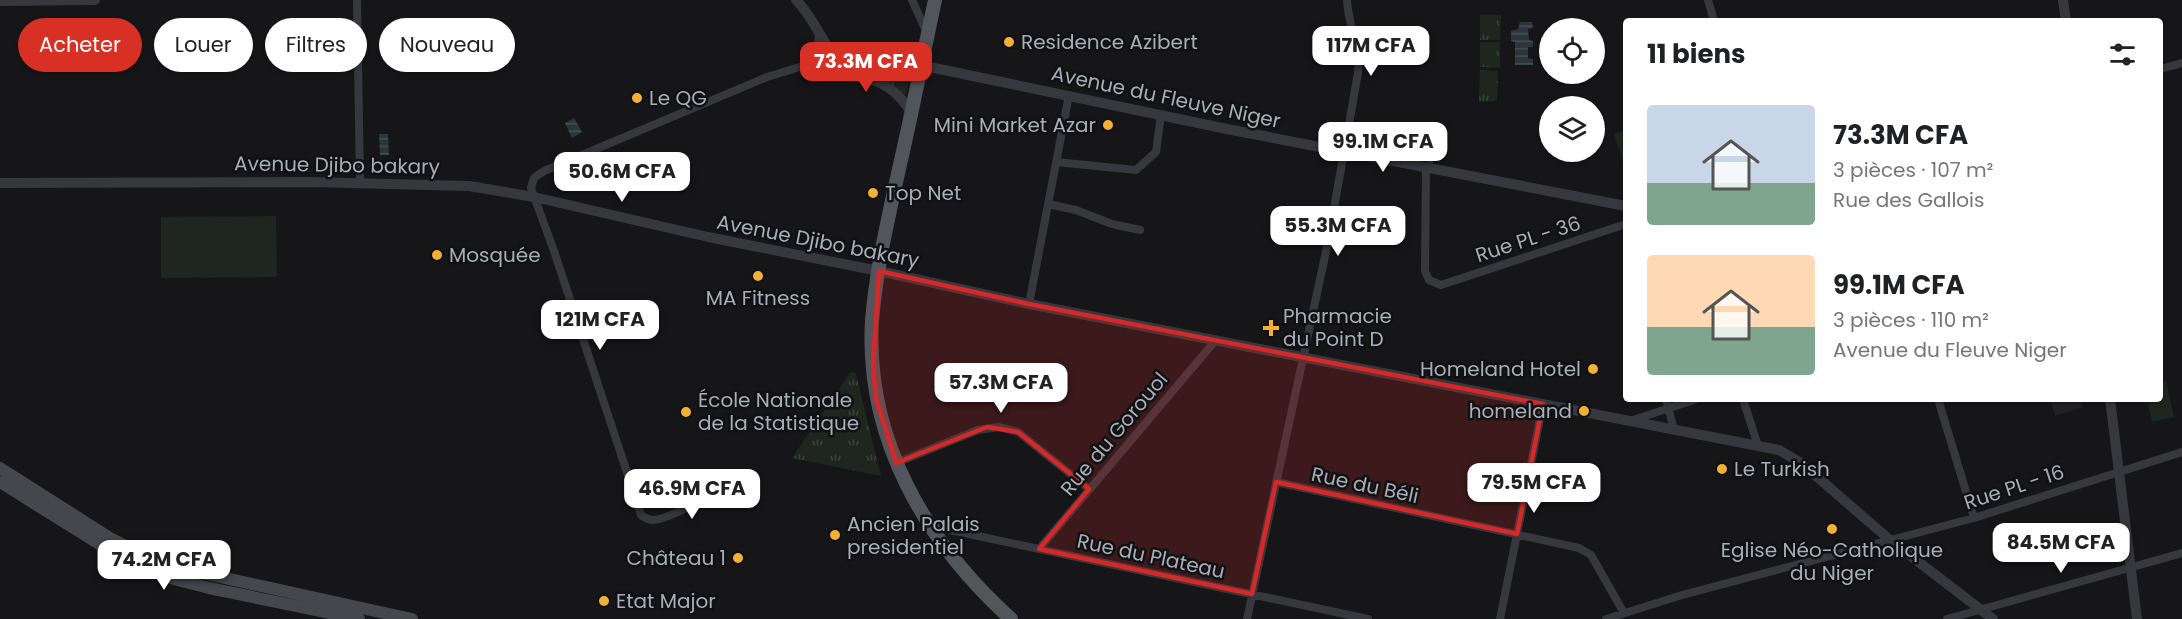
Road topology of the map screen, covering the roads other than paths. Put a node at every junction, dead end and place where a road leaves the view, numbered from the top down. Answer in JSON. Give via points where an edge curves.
{"nodes":[{"id":1,"x":95,"y":0,"type":"edge"},
{"id":2,"x":357,"y":0,"type":"edge"},
{"id":3,"x":796,"y":0,"type":"edge"},
{"id":4,"x":912,"y":0,"type":"edge"},
{"id":5,"x":935,"y":0,"type":"edge"},
{"id":6,"x":1347,"y":0,"type":"edge"},
{"id":7,"x":1708,"y":0,"type":"edge"},
{"id":8,"x":2063,"y":0,"type":"edge"},
{"id":9,"x":0,"y":1,"type":"edge"},
{"id":10,"x":1713,"y":18,"type":"edge"},
{"id":11,"x":2066,"y":18,"type":"edge"},
{"id":12,"x":928,"y":33,"type":"junction"},
{"id":13,"x":819,"y":34,"type":"junction"},
{"id":14,"x":841,"y":63,"type":"junction"},
{"id":15,"x":2182,"y":63,"type":"edge"},
{"id":16,"x":920,"y":65,"type":"junction"},
{"id":17,"x":803,"y":66,"type":"junction"},
{"id":18,"x":2163,"y":68,"type":"edge"},
{"id":19,"x":1069,"y":95,"type":"junction"},
{"id":20,"x":912,"y":113,"type":"junction"},
{"id":21,"x":1161,"y":115,"type":"junction"},
{"id":22,"x":1436,"y":126,"type":"dead end"},
{"id":23,"x":1345,"y":151,"type":"junction"},
{"id":24,"x":1056,"y":162,"type":"junction"},
{"id":25,"x":1427,"y":167,"type":"junction"},
{"id":26,"x":0,"y":183,"type":"edge"},
{"id":27,"x":360,"y":183,"type":"junction"},
{"id":28,"x":534,"y":197,"type":"junction"},
{"id":29,"x":1048,"y":204,"type":"junction"},
{"id":30,"x":1623,"y":205,"type":"edge"},
{"id":31,"x":1623,"y":226,"type":"edge"},
{"id":32,"x":1140,"y":230,"type":"dead end"},
{"id":33,"x":879,"y":271,"type":"junction"},
{"id":34,"x":1029,"y":304,"type":"junction"},
{"id":35,"x":1215,"y":341,"type":"junction"},
{"id":36,"x":1304,"y":357,"type":"junction"},
{"id":37,"x":1744,"y":402,"type":"edge"},
{"id":38,"x":1939,"y":402,"type":"edge"},
{"id":39,"x":2110,"y":402,"type":"edge"},
{"id":40,"x":1667,"y":403,"type":"edge"},
{"id":41,"x":1543,"y":404,"type":"junction"},
{"id":42,"x":1629,"y":422,"type":"junction"},
{"id":43,"x":1674,"y":430,"type":"junction"},
{"id":44,"x":1758,"y":446,"type":"junction"},
{"id":45,"x":2182,"y":452,"type":"edge"},
{"id":46,"x":896,"y":463,"type":"junction"},
{"id":47,"x":0,"y":468,"type":"edge"},
{"id":48,"x":2118,"y":471,"type":"junction"},
{"id":49,"x":0,"y":482,"type":"edge"},
{"id":50,"x":1276,"y":482,"type":"junction"},
{"id":51,"x":727,"y":487,"type":"dead end"},
{"id":52,"x":21,"y":488,"type":"junction"},
{"id":53,"x":1089,"y":489,"type":"junction"},
{"id":54,"x":1974,"y":518,"type":"junction"},
{"id":55,"x":928,"y":525,"type":"junction"},
{"id":56,"x":1517,"y":534,"type":"junction"},
{"id":57,"x":1890,"y":540,"type":"junction"},
{"id":58,"x":1039,"y":549,"type":"junction"},
{"id":59,"x":2182,"y":553,"type":"edge"},
{"id":60,"x":2131,"y":568,"type":"junction"},
{"id":61,"x":1252,"y":594,"type":"junction"},
{"id":62,"x":1982,"y":609,"type":"junction"},
{"id":63,"x":355,"y":614,"type":"edge"},
{"id":64,"x":1624,"y":614,"type":"junction"},
{"id":65,"x":412,"y":619,"type":"edge"},
{"id":66,"x":1011,"y":619,"type":"edge"},
{"id":67,"x":1247,"y":619,"type":"edge"},
{"id":68,"x":1368,"y":619,"type":"edge"},
{"id":69,"x":1500,"y":619,"type":"edge"},
{"id":70,"x":1606,"y":619,"type":"edge"},
{"id":71,"x":1947,"y":619,"type":"edge"},
{"id":72,"x":1994,"y":619,"type":"edge"},
{"id":73,"x":2137,"y":619,"type":"edge"}],
"edges":[{"from":1,"to":9,"type":"street"},
{"from":2,"to":27,"type":"street"},
{"from":3,"to":13,"type":"street"},
{"from":4,"to":12,"type":"street"},
{"from":5,"to":12,"type":"main road"},
{"from":6,"to":23,"type":"street","via":[[1359,66]]},
{"from":7,"to":10,"type":"street"},
{"from":8,"to":11,"type":"street"},
{"from":12,"to":16,"type":"main road"},
{"from":13,"to":14,"type":"street"},
{"from":13,"to":17,"type":"street","via":[[816,50]]},
{"from":14,"to":16,"type":"street","name":"Avenue du Fleuve Niger"},
{"from":14,"to":17,"type":"street","name":"Avenue du Fleuve Niger"},
{"from":14,"to":20,"type":"street","via":[[856,77],[895,92]]},
{"from":15,"to":18,"type":"street"},
{"from":16,"to":19,"type":"street","name":"Avenue du Fleuve Niger"},
{"from":16,"to":20,"type":"main road"},
{"from":17,"to":28,"type":"street","name":"Avenue du Fleuve Niger","via":[[767,77],[544,171],[532,183]]},
{"from":19,"to":21,"type":"street","name":"Avenue du Fleuve Niger"},
{"from":19,"to":24,"type":"street"},
{"from":20,"to":33,"type":"main road"},
{"from":21,"to":23,"type":"street","name":"Avenue du Fleuve Niger"},
{"from":21,"to":24,"type":"street","via":[[1156,152],[1136,170]]},
{"from":22,"to":25,"type":"street"},
{"from":23,"to":25,"type":"street","name":"Avenue du Fleuve Niger"},
{"from":23,"to":36,"type":"street"},
{"from":24,"to":29,"type":"street"},
{"from":25,"to":30,"type":"street","name":"Avenue du Fleuve Niger"},
{"from":25,"to":31,"type":"street","name":"Rue PL - 36","via":[[1425,271],[1429,280],[1441,285]]},
{"from":26,"to":27,"type":"street","name":"Avenue Djibo bakary"},
{"from":27,"to":28,"type":"street","name":"Avenue Djibo bakary","via":[[457,185]]},
{"from":28,"to":33,"type":"street","name":"Avenue Djibo bakary","via":[[790,255]]},
{"from":28,"to":51,"type":"street","via":[[641,515],[658,520]]},
{"from":29,"to":32,"type":"street"},
{"from":29,"to":34,"type":"street"},
{"from":33,"to":34,"type":"street","name":"Avenue Djibo bakary"},
{"from":33,"to":46,"type":"main road","via":[[872,321],[873,366],[876,399]]},
{"from":34,"to":35,"type":"street","name":"Avenue Djibo bakary"},
{"from":35,"to":36,"type":"street","name":"Avenue Djibo bakary"},
{"from":35,"to":53,"type":"street","name":"Rue du Gorouol"},
{"from":36,"to":41,"type":"street"},
{"from":36,"to":50,"type":"street"},
{"from":37,"to":44,"type":"street"},
{"from":38,"to":54,"type":"street"},
{"from":39,"to":48,"type":"street"},
{"from":40,"to":42,"type":"street"},
{"from":40,"to":43,"type":"street"},
{"from":41,"to":42,"type":"street"},
{"from":41,"to":56,"type":"street"},
{"from":42,"to":43,"type":"street"},
{"from":43,"to":44,"type":"street"},
{"from":44,"to":57,"type":"street","via":[[1779,450],[1801,463]]},
{"from":45,"to":48,"type":"street","name":"Rue PL - 16"},
{"from":46,"to":53,"type":"street","via":[[978,430],[999,427],[1018,432]]},
{"from":46,"to":55,"type":"main road"},
{"from":47,"to":52,"type":"main road"},
{"from":48,"to":54,"type":"street","name":"Rue PL - 16"},
{"from":48,"to":60,"type":"street"},
{"from":49,"to":52,"type":"main road"},
{"from":50,"to":56,"type":"street","name":"Rue du Béli"},
{"from":50,"to":61,"type":"street"},
{"from":52,"to":63,"type":"main road","via":[[104,547],[149,570],[174,579],[242,589]]},
{"from":53,"to":58,"type":"street","name":"Rue du Gorouol"},
{"from":54,"to":57,"type":"street","name":"Rue PL - 16"},
{"from":55,"to":58,"type":"street","name":"Rue du Plateau"},
{"from":55,"to":66,"type":"main road","via":[[960,568]]},
{"from":56,"to":64,"type":"street","name":"Rue du Béli","via":[[1588,551]]},
{"from":56,"to":69,"type":"street"},
{"from":57,"to":62,"type":"street"},
{"from":57,"to":64,"type":"street"},
{"from":58,"to":61,"type":"street","name":"Rue du Plateau"},
{"from":59,"to":60,"type":"street"},
{"from":60,"to":62,"type":"street"},
{"from":60,"to":73,"type":"street"},
{"from":61,"to":67,"type":"street"},
{"from":61,"to":68,"type":"street","name":"Rue du Plateau"},
{"from":62,"to":71,"type":"street"},
{"from":62,"to":72,"type":"street"},
{"from":63,"to":65,"type":"main road"},
{"from":64,"to":70,"type":"street"}]}
